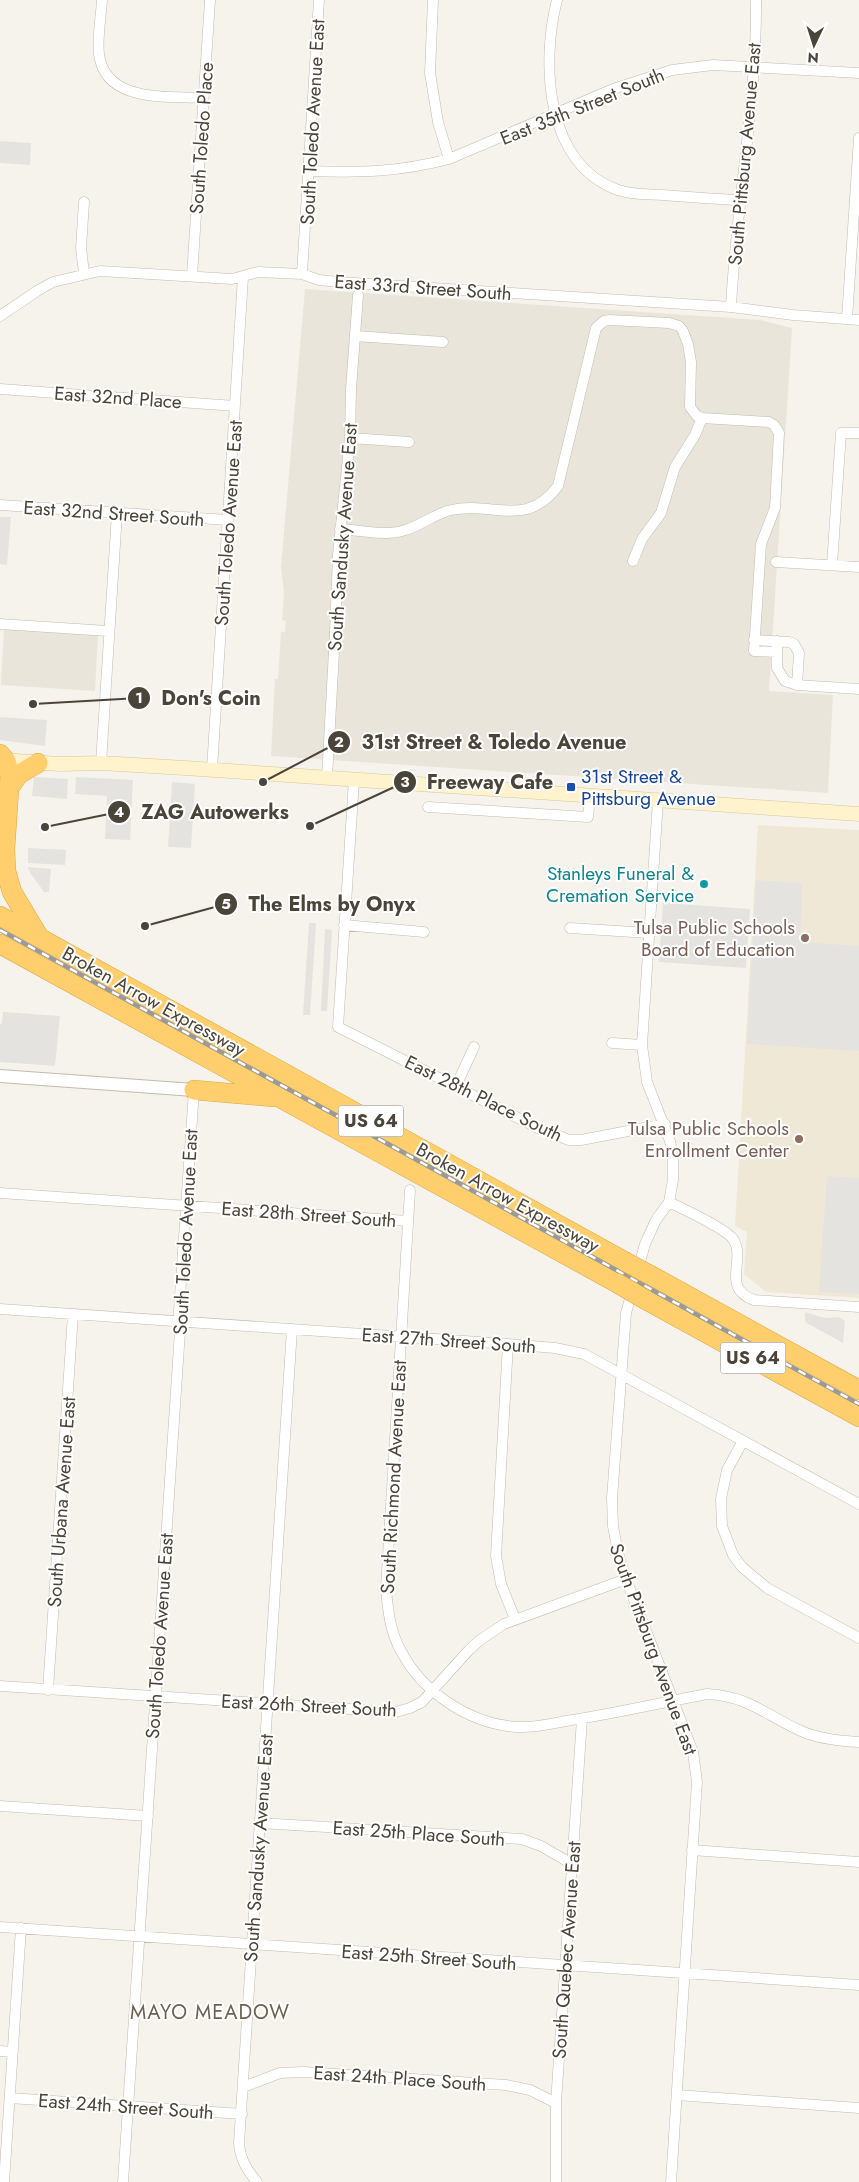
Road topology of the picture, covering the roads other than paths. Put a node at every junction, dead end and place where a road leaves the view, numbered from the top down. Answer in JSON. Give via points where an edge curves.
{"nodes":[{"id":1,"x":102,"y":0,"type":"edge"},
{"id":2,"x":210,"y":0,"type":"edge"},
{"id":3,"x":319,"y":0,"type":"edge"},
{"id":4,"x":433,"y":0,"type":"edge"},
{"id":5,"x":557,"y":0,"type":"edge"},
{"id":6,"x":756,"y":0,"type":"edge"},
{"id":7,"x":754,"y":66,"type":"junction"},
{"id":8,"x":859,"y":73,"type":"edge"},
{"id":9,"x":203,"y":98,"type":"junction"},
{"id":10,"x":555,"y":114,"type":"junction"},
{"id":11,"x":859,"y":138,"type":"edge"},
{"id":12,"x":449,"y":159,"type":"junction"},
{"id":13,"x":309,"y":171,"type":"junction"},
{"id":14,"x":857,"y":197,"type":"edge"},
{"id":15,"x":739,"y":200,"type":"junction"},
{"id":16,"x":84,"y":202,"type":"dead end"},
{"id":17,"x":84,"y":273,"type":"junction"},
{"id":18,"x":302,"y":274,"type":"junction"},
{"id":19,"x":192,"y":276,"type":"junction"},
{"id":20,"x":243,"y":277,"type":"junction"},
{"id":21,"x":358,"y":295,"type":"dead end"},
{"id":22,"x":731,"y":307,"type":"junction"},
{"id":23,"x":0,"y":316,"type":"edge"},
{"id":24,"x":847,"y":319,"type":"junction"},
{"id":25,"x":859,"y":320,"type":"edge"},
{"id":26,"x":355,"y":336,"type":"junction"},
{"id":27,"x":443,"y":342,"type":"dead end"},
{"id":28,"x":0,"y":389,"type":"edge"},
{"id":29,"x":235,"y":406,"type":"junction"},
{"id":30,"x":702,"y":418,"type":"junction"},
{"id":31,"x":859,"y":433,"type":"edge"},
{"id":32,"x":350,"y":438,"type":"junction"},
{"id":33,"x":409,"y":442,"type":"dead end"},
{"id":34,"x":0,"y":505,"type":"edge"},
{"id":35,"x":117,"y":513,"type":"junction"},
{"id":36,"x":228,"y":520,"type":"junction"},
{"id":37,"x":340,"y":529,"type":"junction"},
{"id":38,"x":633,"y":561,"type":"dead end"},
{"id":39,"x":776,"y":562,"type":"dead end"},
{"id":40,"x":832,"y":565,"type":"junction"},
{"id":41,"x":859,"y":567,"type":"edge"},
{"id":42,"x":0,"y":624,"type":"edge"},
{"id":43,"x":108,"y":631,"type":"junction"},
{"id":44,"x":754,"y":640,"type":"junction"},
{"id":45,"x":777,"y":641,"type":"junction"},
{"id":46,"x":776,"y":652,"type":"junction"},
{"id":47,"x":797,"y":685,"type":"junction"},
{"id":48,"x":859,"y":689,"type":"edge"},
{"id":49,"x":1,"y":756,"type":"edge"},
{"id":50,"x":101,"y":762,"type":"junction"},
{"id":51,"x":38,"y":763,"type":"junction"},
{"id":52,"x":212,"y":769,"type":"junction"},
{"id":53,"x":326,"y":778,"type":"junction"},
{"id":54,"x":354,"y":780,"type":"junction"},
{"id":55,"x":9,"y":788,"type":"junction"},
{"id":56,"x":590,"y":796,"type":"junction"},
{"id":57,"x":658,"y":800,"type":"junction"},
{"id":58,"x":428,"y":807,"type":"dead end"},
{"id":59,"x":859,"y":814,"type":"edge"},
{"id":60,"x":0,"y":916,"type":"edge"},
{"id":61,"x":344,"y":925,"type":"junction"},
{"id":62,"x":570,"y":928,"type":"dead end"},
{"id":63,"x":424,"y":932,"type":"dead end"},
{"id":64,"x":649,"y":933,"type":"junction"},
{"id":65,"x":41,"y":939,"type":"junction"},
{"id":66,"x":0,"y":944,"type":"edge"},
{"id":67,"x":612,"y":1043,"type":"dead end"},
{"id":68,"x":642,"y":1045,"type":"junction"},
{"id":69,"x":474,"y":1047,"type":"dead end"},
{"id":70,"x":0,"y":1076,"type":"edge"},
{"id":71,"x":456,"y":1086,"type":"junction"},
{"id":72,"x":194,"y":1090,"type":"junction"},
{"id":73,"x":277,"y":1097,"type":"junction"},
{"id":74,"x":665,"y":1124,"type":"junction"},
{"id":75,"x":410,"y":1190,"type":"dead end"},
{"id":76,"x":0,"y":1193,"type":"edge"},
{"id":77,"x":669,"y":1202,"type":"junction"},
{"id":78,"x":185,"y":1206,"type":"junction"},
{"id":79,"x":408,"y":1221,"type":"junction"},
{"id":80,"x":859,"y":1307,"type":"edge"},
{"id":81,"x":0,"y":1309,"type":"edge"},
{"id":82,"x":73,"y":1314,"type":"junction"},
{"id":83,"x":179,"y":1322,"type":"junction"},
{"id":84,"x":292,"y":1329,"type":"junction"},
{"id":85,"x":400,"y":1336,"type":"junction"},
{"id":86,"x":508,"y":1344,"type":"junction"},
{"id":87,"x":621,"y":1372,"type":"junction"},
{"id":88,"x":859,"y":1390,"type":"edge"},
{"id":89,"x":859,"y":1417,"type":"edge"},
{"id":90,"x":743,"y":1441,"type":"junction"},
{"id":91,"x":859,"y":1504,"type":"edge"},
{"id":92,"x":626,"y":1579,"type":"junction"},
{"id":93,"x":515,"y":1619,"type":"junction"},
{"id":94,"x":859,"y":1638,"type":"edge"},
{"id":95,"x":0,"y":1686,"type":"edge"},
{"id":96,"x":48,"y":1690,"type":"junction"},
{"id":97,"x":432,"y":1691,"type":"junction"},
{"id":98,"x":156,"y":1697,"type":"junction"},
{"id":99,"x":674,"y":1700,"type":"junction"},
{"id":100,"x":268,"y":1704,"type":"junction"},
{"id":101,"x":582,"y":1719,"type":"junction"},
{"id":102,"x":859,"y":1742,"type":"edge"},
{"id":103,"x":0,"y":1806,"type":"edge"},
{"id":104,"x":148,"y":1816,"type":"junction"},
{"id":105,"x":260,"y":1822,"type":"junction"},
{"id":106,"x":692,"y":1850,"type":"junction"},
{"id":107,"x":859,"y":1862,"type":"edge"},
{"id":108,"x":572,"y":1864,"type":"junction"},
{"id":109,"x":0,"y":1927,"type":"edge"},
{"id":110,"x":21,"y":1928,"type":"junction"},
{"id":111,"x":139,"y":1936,"type":"junction"},
{"id":112,"x":252,"y":1945,"type":"junction"},
{"id":113,"x":565,"y":1966,"type":"junction"},
{"id":114,"x":684,"y":1973,"type":"junction"},
{"id":115,"x":859,"y":1985,"type":"edge"},
{"id":116,"x":0,"y":2051,"type":"edge"},
{"id":117,"x":13,"y":2052,"type":"junction"},
{"id":118,"x":243,"y":2087,"type":"junction"},
{"id":119,"x":677,"y":2095,"type":"junction"},
{"id":120,"x":10,"y":2098,"type":"junction"},
{"id":121,"x":556,"y":2103,"type":"junction"},
{"id":122,"x":128,"y":2106,"type":"junction"},
{"id":123,"x":859,"y":2108,"type":"edge"},
{"id":124,"x":242,"y":2114,"type":"junction"},
{"id":125,"x":556,"y":2168,"type":"junction"},
{"id":126,"x":3,"y":2177,"type":"edge"},
{"id":127,"x":123,"y":2182,"type":"edge"},
{"id":128,"x":258,"y":2182,"type":"edge"},
{"id":129,"x":556,"y":2182,"type":"edge"},
{"id":130,"x":566,"y":2182,"type":"edge"},
{"id":131,"x":671,"y":2182,"type":"edge"}],
"edges":[{"from":1,"to":9,"type":"street","via":[[99,56],[108,74],[120,87],[141,94]]},
{"from":2,"to":9,"type":"street","name":"South Toledo Place"},
{"from":3,"to":13,"type":"street","name":"South Toledo Avenue East"},
{"from":4,"to":12,"type":"street","via":[[430,73],[438,122]]},
{"from":5,"to":10,"type":"street","via":[[549,52]]},
{"from":6,"to":7,"type":"street","name":"South Pittsburg Avenue East"},
{"from":7,"to":8,"type":"street","name":"East 35th Street South"},
{"from":7,"to":10,"type":"street","name":"East 35th Street South","via":[[713,65],[672,70],[613,89]]},
{"from":7,"to":15,"type":"street","name":"South Pittsburg Avenue East"},
{"from":9,"to":19,"type":"street","name":"South Toledo Place"},
{"from":10,"to":12,"type":"street","name":"East 35th Street South"},
{"from":10,"to":15,"type":"street","via":[[569,149],[582,167],[617,190]]},
{"from":11,"to":14,"type":"street"},
{"from":12,"to":13,"type":"street","name":"East 35th Street South","via":[[384,172]]},
{"from":13,"to":18,"type":"street","name":"South Toledo Avenue East"},
{"from":14,"to":24,"type":"street"},
{"from":15,"to":22,"type":"street","name":"South Pittsburg Avenue East"},
{"from":16,"to":17,"type":"street","via":[[81,248]]},
{"from":17,"to":19,"type":"street","name":"East 33rd Street South","via":[[114,271]]},
{"from":17,"to":23,"type":"street","name":"East 33rd Street South","via":[[53,282]]},
{"from":18,"to":20,"type":"street","name":"East 33rd Street South","via":[[258,272]]},
{"from":18,"to":22,"type":"street","name":"East 33rd Street South","via":[[339,282]]},
{"from":19,"to":20,"type":"street","name":"East 33rd Street South"},
{"from":20,"to":29,"type":"street","name":"South Toledo Avenue East"},
{"from":21,"to":26,"type":"street","name":"South Sandusky Avenue East"},
{"from":22,"to":24,"type":"street","name":"East 33rd Street South"},
{"from":24,"to":25,"type":"street","name":"East 33rd Street South"},
{"from":26,"to":27,"type":"street"},
{"from":26,"to":32,"type":"street","name":"South Sandusky Avenue East"},
{"from":28,"to":29,"type":"street","name":"East 32nd Place"},
{"from":29,"to":36,"type":"street","name":"South Toledo Avenue East"},
{"from":30,"to":37,"type":"street","via":[[690,407],[691,362],[688,344],[679,326],[604,321],[596,328],[558,486],[542,503],[512,512],[450,510],[403,531]]},
{"from":30,"to":38,"type":"street","via":[[675,468],[661,513],[642,539]]},
{"from":30,"to":44,"type":"street","via":[[764,421],[774,425],[779,433],[776,508],[761,544]]},
{"from":31,"to":40,"type":"street","via":[[841,433]]},
{"from":32,"to":33,"type":"street"},
{"from":32,"to":37,"type":"street","name":"South Sandusky Avenue East"},
{"from":34,"to":35,"type":"street","name":"East 32nd Street South"},
{"from":35,"to":36,"type":"street","name":"East 32nd Street South"},
{"from":35,"to":43,"type":"street"},
{"from":36,"to":52,"type":"street","name":"South Toledo Avenue East"},
{"from":37,"to":53,"type":"street","name":"South Sandusky Avenue East"},
{"from":39,"to":40,"type":"street"},
{"from":40,"to":41,"type":"street"},
{"from":42,"to":43,"type":"street"},
{"from":43,"to":50,"type":"street"},
{"from":44,"to":45,"type":"street"},
{"from":44,"to":46,"type":"street","via":[[754,651]]},
{"from":45,"to":46,"type":"street"},
{"from":45,"to":47,"type":"street","via":[[789,642],[797,648]]},
{"from":46,"to":47,"type":"street","via":[[781,676]]},
{"from":47,"to":48,"type":"street"},
{"from":49,"to":50,"type":"main road","via":[[61,755]]},
{"from":49,"to":51,"type":"main road"},
{"from":49,"to":55,"type":"highway","via":[[9,768]]},
{"from":50,"to":51,"type":"main road"},
{"from":50,"to":52,"type":"main road"},
{"from":51,"to":55,"type":"highway","via":[[18,775]]},
{"from":52,"to":53,"type":"main road"},
{"from":53,"to":54,"type":"main road"},
{"from":54,"to":56,"type":"main road"},
{"from":54,"to":61,"type":"street"},
{"from":55,"to":65,"type":"highway","via":[[6,871],[12,892]]},
{"from":56,"to":57,"type":"main road"},
{"from":56,"to":58,"type":"street","via":[[588,817]]},
{"from":57,"to":59,"type":"main road"},
{"from":57,"to":64,"type":"street","name":"South Pittsburg Avenue East"},
{"from":60,"to":65,"type":"highway","name":"Broken Arrow Expressway","number":"US 64"},
{"from":61,"to":63,"type":"street"},
{"from":61,"to":71,"type":"street","name":"East 28th Place South","via":[[338,1027]]},
{"from":62,"to":64,"type":"street"},
{"from":64,"to":68,"type":"street","name":"South Pittsburg Avenue East"},
{"from":65,"to":88,"type":"highway","name":"Broken Arrow Expressway","number":"US 64","bridge":true},
{"from":66,"to":73,"type":"highway","name":"Broken Arrow Expressway","number":"US 64"},
{"from":67,"to":68,"type":"street"},
{"from":68,"to":74,"type":"street","name":"South Pittsburg Avenue East","via":[[647,1082]]},
{"from":69,"to":71,"type":"street"},
{"from":70,"to":72,"type":"street"},
{"from":71,"to":74,"type":"street","name":"East 28th Place South","via":[[538,1128],[569,1140],[593,1139]]},
{"from":72,"to":73,"type":"highway"},
{"from":72,"to":78,"type":"street","name":"South Toledo Avenue East"},
{"from":73,"to":89,"type":"highway","name":"Broken Arrow Expressway","number":"US 64","bridge":true},
{"from":74,"to":77,"type":"street","name":"South Pittsburg Avenue East","via":[[673,1158]]},
{"from":75,"to":79,"type":"street","name":"South Richmond Avenue East"},
{"from":76,"to":78,"type":"street","name":"East 28th Street South"},
{"from":77,"to":80,"type":"street","via":[[734,1240],[737,1249],[736,1282],[744,1296],[754,1300]]},
{"from":77,"to":87,"type":"street","name":"South Pittsburg Avenue East","via":[[645,1244],[626,1313]]},
{"from":78,"to":79,"type":"street","name":"East 28th Street South"},
{"from":78,"to":83,"type":"street","name":"South Toledo Avenue East"},
{"from":79,"to":85,"type":"street","name":"South Richmond Avenue East"},
{"from":81,"to":82,"type":"street","name":"East 27th Street South"},
{"from":82,"to":83,"type":"street","name":"East 27th Street South"},
{"from":82,"to":96,"type":"street","name":"South Urbana Avenue East"},
{"from":83,"to":84,"type":"street","name":"East 27th Street South"},
{"from":83,"to":98,"type":"street","name":"South Toledo Avenue East"},
{"from":84,"to":85,"type":"street","name":"East 27th Street South"},
{"from":84,"to":100,"type":"street","name":"South Sandusky Avenue East"},
{"from":85,"to":86,"type":"street","name":"East 27th Street South"},
{"from":85,"to":97,"type":"street","name":"South Richmond Avenue East","via":[[386,1589],[392,1630],[401,1651]]},
{"from":86,"to":87,"type":"street","name":"East 27th Street South","via":[[584,1354]]},
{"from":86,"to":93,"type":"street","via":[[496,1556],[501,1584]]},
{"from":87,"to":90,"type":"street","name":"East 27th Street South"},
{"from":87,"to":92,"type":"street","name":"South Pittsburg Avenue East","via":[[612,1517]]},
{"from":90,"to":91,"type":"street","name":"East 27th Street South"},
{"from":90,"to":94,"type":"street","via":[[727,1470],[721,1499],[722,1526],[733,1555],[767,1588]]},
{"from":92,"to":93,"type":"street","name":"East 26th Street South"},
{"from":92,"to":99,"type":"street","name":"South Pittsburg Avenue East"},
{"from":93,"to":97,"type":"street","name":"East 26th Street South","via":[[480,1640]]},
{"from":95,"to":96,"type":"street","name":"East 26th Street South"},
{"from":96,"to":98,"type":"street","name":"East 26th Street South"},
{"from":97,"to":100,"type":"street","name":"East 26th Street South","via":[[422,1702],[396,1712]]},
{"from":97,"to":101,"type":"street","via":[[468,1714],[517,1727]]},
{"from":98,"to":100,"type":"street","name":"East 26th Street South"},
{"from":98,"to":104,"type":"street","name":"South Toledo Avenue East"},
{"from":99,"to":101,"type":"street"},
{"from":99,"to":102,"type":"street","via":[[707,1694],[726,1695],[743,1700],[800,1731],[828,1739]]},
{"from":99,"to":106,"type":"street","name":"South Pittsburg Avenue East","via":[[693,1752],[696,1770]]},
{"from":100,"to":105,"type":"street","name":"South Sandusky Avenue East"},
{"from":101,"to":108,"type":"street","name":"South Quebec Avenue East"},
{"from":103,"to":104,"type":"street"},
{"from":104,"to":111,"type":"street","name":"South Toledo Avenue East"},
{"from":105,"to":108,"type":"street","name":"East 25th Place South","via":[[522,1839]]},
{"from":105,"to":112,"type":"street","name":"South Sandusky Avenue East"},
{"from":106,"to":107,"type":"street"},
{"from":106,"to":114,"type":"street","name":"South Pittsburg Avenue East"},
{"from":108,"to":113,"type":"street","name":"South Quebec Avenue East"},
{"from":109,"to":110,"type":"street","name":"East 25th Street South"},
{"from":110,"to":111,"type":"street","name":"East 25th Street South"},
{"from":110,"to":117,"type":"street"},
{"from":111,"to":112,"type":"street","name":"East 25th Street South"},
{"from":111,"to":122,"type":"street","name":"South Toledo Avenue East"},
{"from":112,"to":113,"type":"street","name":"East 25th Street South"},
{"from":112,"to":118,"type":"street","name":"South Sandusky Avenue East"},
{"from":113,"to":114,"type":"street","name":"East 25th Street South"},
{"from":113,"to":121,"type":"street","name":"South Quebec Avenue East"},
{"from":114,"to":115,"type":"street","name":"East 25th Street South"},
{"from":114,"to":119,"type":"street","name":"South Pittsburg Avenue East"},
{"from":116,"to":117,"type":"street"},
{"from":117,"to":120,"type":"street"},
{"from":118,"to":121,"type":"street","name":"East 24th Place South","via":[[280,2073],[304,2072],[512,2086],[530,2090]]},
{"from":118,"to":124,"type":"street","name":"South Sandusky Avenue East"},
{"from":119,"to":123,"type":"street"},
{"from":119,"to":131,"type":"street","name":"South Pittsburg Avenue East"},
{"from":120,"to":122,"type":"street","name":"East 24th Street South"},
{"from":120,"to":126,"type":"street"},
{"from":121,"to":125,"type":"street","name":"South Quebec Avenue East"},
{"from":122,"to":124,"type":"street","name":"East 24th Street South"},
{"from":122,"to":127,"type":"street","name":"South Toledo Avenue East"},
{"from":124,"to":128,"type":"street","name":"South Sandusky Avenue East","via":[[241,2157]]},
{"from":125,"to":129,"type":"street","name":"South Quebec Avenue East"},
{"from":125,"to":130,"type":"street"}]}
